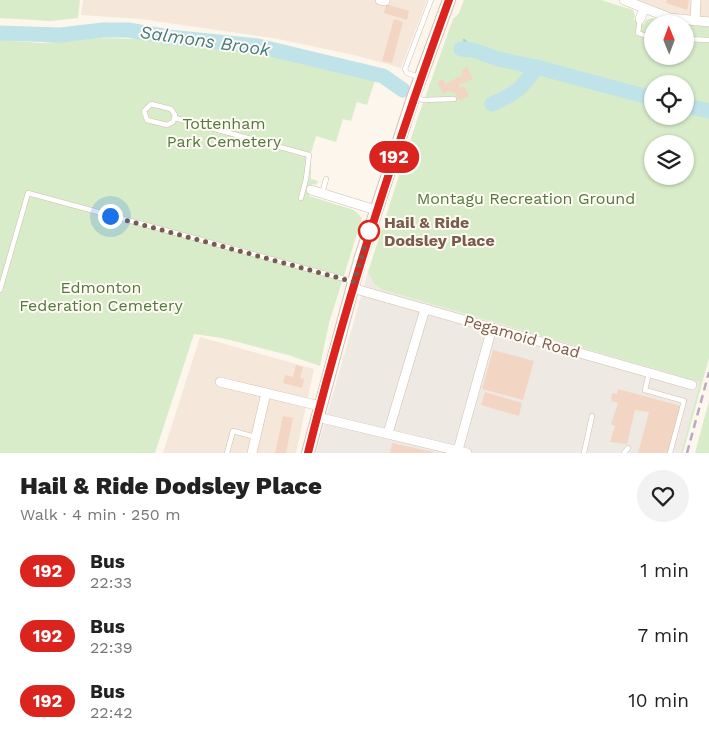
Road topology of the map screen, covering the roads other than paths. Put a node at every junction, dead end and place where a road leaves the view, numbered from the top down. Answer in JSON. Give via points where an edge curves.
{"nodes":[{"id":1,"x":432,"y":0,"type":"edge"},
{"id":2,"x":449,"y":0,"type":"edge"},
{"id":3,"x":624,"y":0,"type":"edge"},
{"id":4,"x":696,"y":0,"type":"edge"},
{"id":5,"x":644,"y":9,"type":"junction"},
{"id":6,"x":661,"y":15,"type":"edge"},
{"id":7,"x":640,"y":19,"type":"joint"},
{"id":8,"x":694,"y":20,"type":"joint"},
{"id":9,"x":709,"y":22,"type":"edge"},
{"id":10,"x":644,"y":35,"type":"edge"},
{"id":11,"x":694,"y":39,"type":"edge"},
{"id":12,"x":709,"y":40,"type":"edge"},
{"id":13,"x":421,"y":78,"type":"junction"},
{"id":14,"x":413,"y":98,"type":"junction"},
{"id":15,"x":454,"y":99,"type":"dead end"},
{"id":16,"x":174,"y":118,"type":"junction"},
{"id":17,"x":326,"y":179,"type":"dead end"},
{"id":18,"x":307,"y":189,"type":"junction"},
{"id":19,"x":322,"y":194,"type":"junction"},
{"id":20,"x":301,"y":198,"type":"dead end"},
{"id":21,"x":376,"y":210,"type":"junction"},
{"id":22,"x":353,"y":285,"type":"junction"},
{"id":23,"x":0,"y":290,"type":"edge"},
{"id":24,"x":425,"y":309,"type":"junction"},
{"id":25,"x":492,"y":328,"type":"junction"},
{"id":26,"x":649,"y":373,"type":"junction"},
{"id":27,"x":220,"y":382,"type":"dead end"},
{"id":28,"x":692,"y":385,"type":"dead end"},
{"id":29,"x":266,"y":393,"type":"junction"},
{"id":30,"x":319,"y":412,"type":"junction"},
{"id":31,"x":592,"y":416,"type":"dead end"},
{"id":32,"x":388,"y":433,"type":"junction"},
{"id":33,"x":255,"y":437,"type":"junction"},
{"id":34,"x":628,"y":448,"type":"dead end"},
{"id":35,"x":463,"y":452,"type":"edge"},
{"id":36,"x":227,"y":453,"type":"edge"},
{"id":37,"x":252,"y":453,"type":"edge"},
{"id":38,"x":308,"y":453,"type":"edge"},
{"id":39,"x":584,"y":453,"type":"edge"},
{"id":40,"x":624,"y":453,"type":"edge"},
{"id":41,"x":670,"y":453,"type":"edge"}],
"edges":[{"from":1,"to":13,"type":"lane","via":[[405,69],[407,73]]},
{"from":2,"to":13,"type":"main road"},
{"from":3,"to":5,"type":"street"},
{"from":4,"to":8,"type":"street"},
{"from":5,"to":6,"type":"street"},
{"from":5,"to":7,"type":"street"},
{"from":7,"to":10,"type":"lane","via":[[638,32]]},
{"from":8,"to":9,"type":"street"},
{"from":11,"to":12,"type":"lane"},
{"from":13,"to":14,"type":"main road"},
{"from":14,"to":15,"type":"lane"},
{"from":14,"to":21,"type":"main road"},
{"from":16,"to":16,"type":"lane","via":[[167,125],[157,123],[147,120],[144,111],[151,104],[162,106],[171,109]]},
{"from":16,"to":18,"type":"lane","via":[[309,155]]},
{"from":17,"to":19,"type":"lane"},
{"from":18,"to":19,"type":"street"},
{"from":18,"to":20,"type":"lane"},
{"from":19,"to":21,"type":"street"},
{"from":21,"to":22,"type":"main road"},
{"from":22,"to":23,"type":"lane","via":[[28,193]]},
{"from":22,"to":24,"type":"street","name":"Pegamoid Road"},
{"from":22,"to":30,"type":"main road"},
{"from":24,"to":25,"type":"street","name":"Pegamoid Road"},
{"from":24,"to":32,"type":"street"},
{"from":25,"to":26,"type":"street","name":"Pegamoid Road"},
{"from":25,"to":35,"type":"street"},
{"from":26,"to":28,"type":"street","name":"Pegamoid Road"},
{"from":26,"to":41,"type":"lane","via":[[644,390],[684,401]]},
{"from":27,"to":29,"type":"street"},
{"from":29,"to":30,"type":"street"},
{"from":29,"to":33,"type":"street"},
{"from":30,"to":32,"type":"street"},
{"from":30,"to":38,"type":"main road"},
{"from":31,"to":39,"type":"lane"},
{"from":32,"to":35,"type":"street"},
{"from":33,"to":36,"type":"lane","via":[[233,431]]},
{"from":33,"to":37,"type":"street"},
{"from":34,"to":40,"type":"lane"}]}
